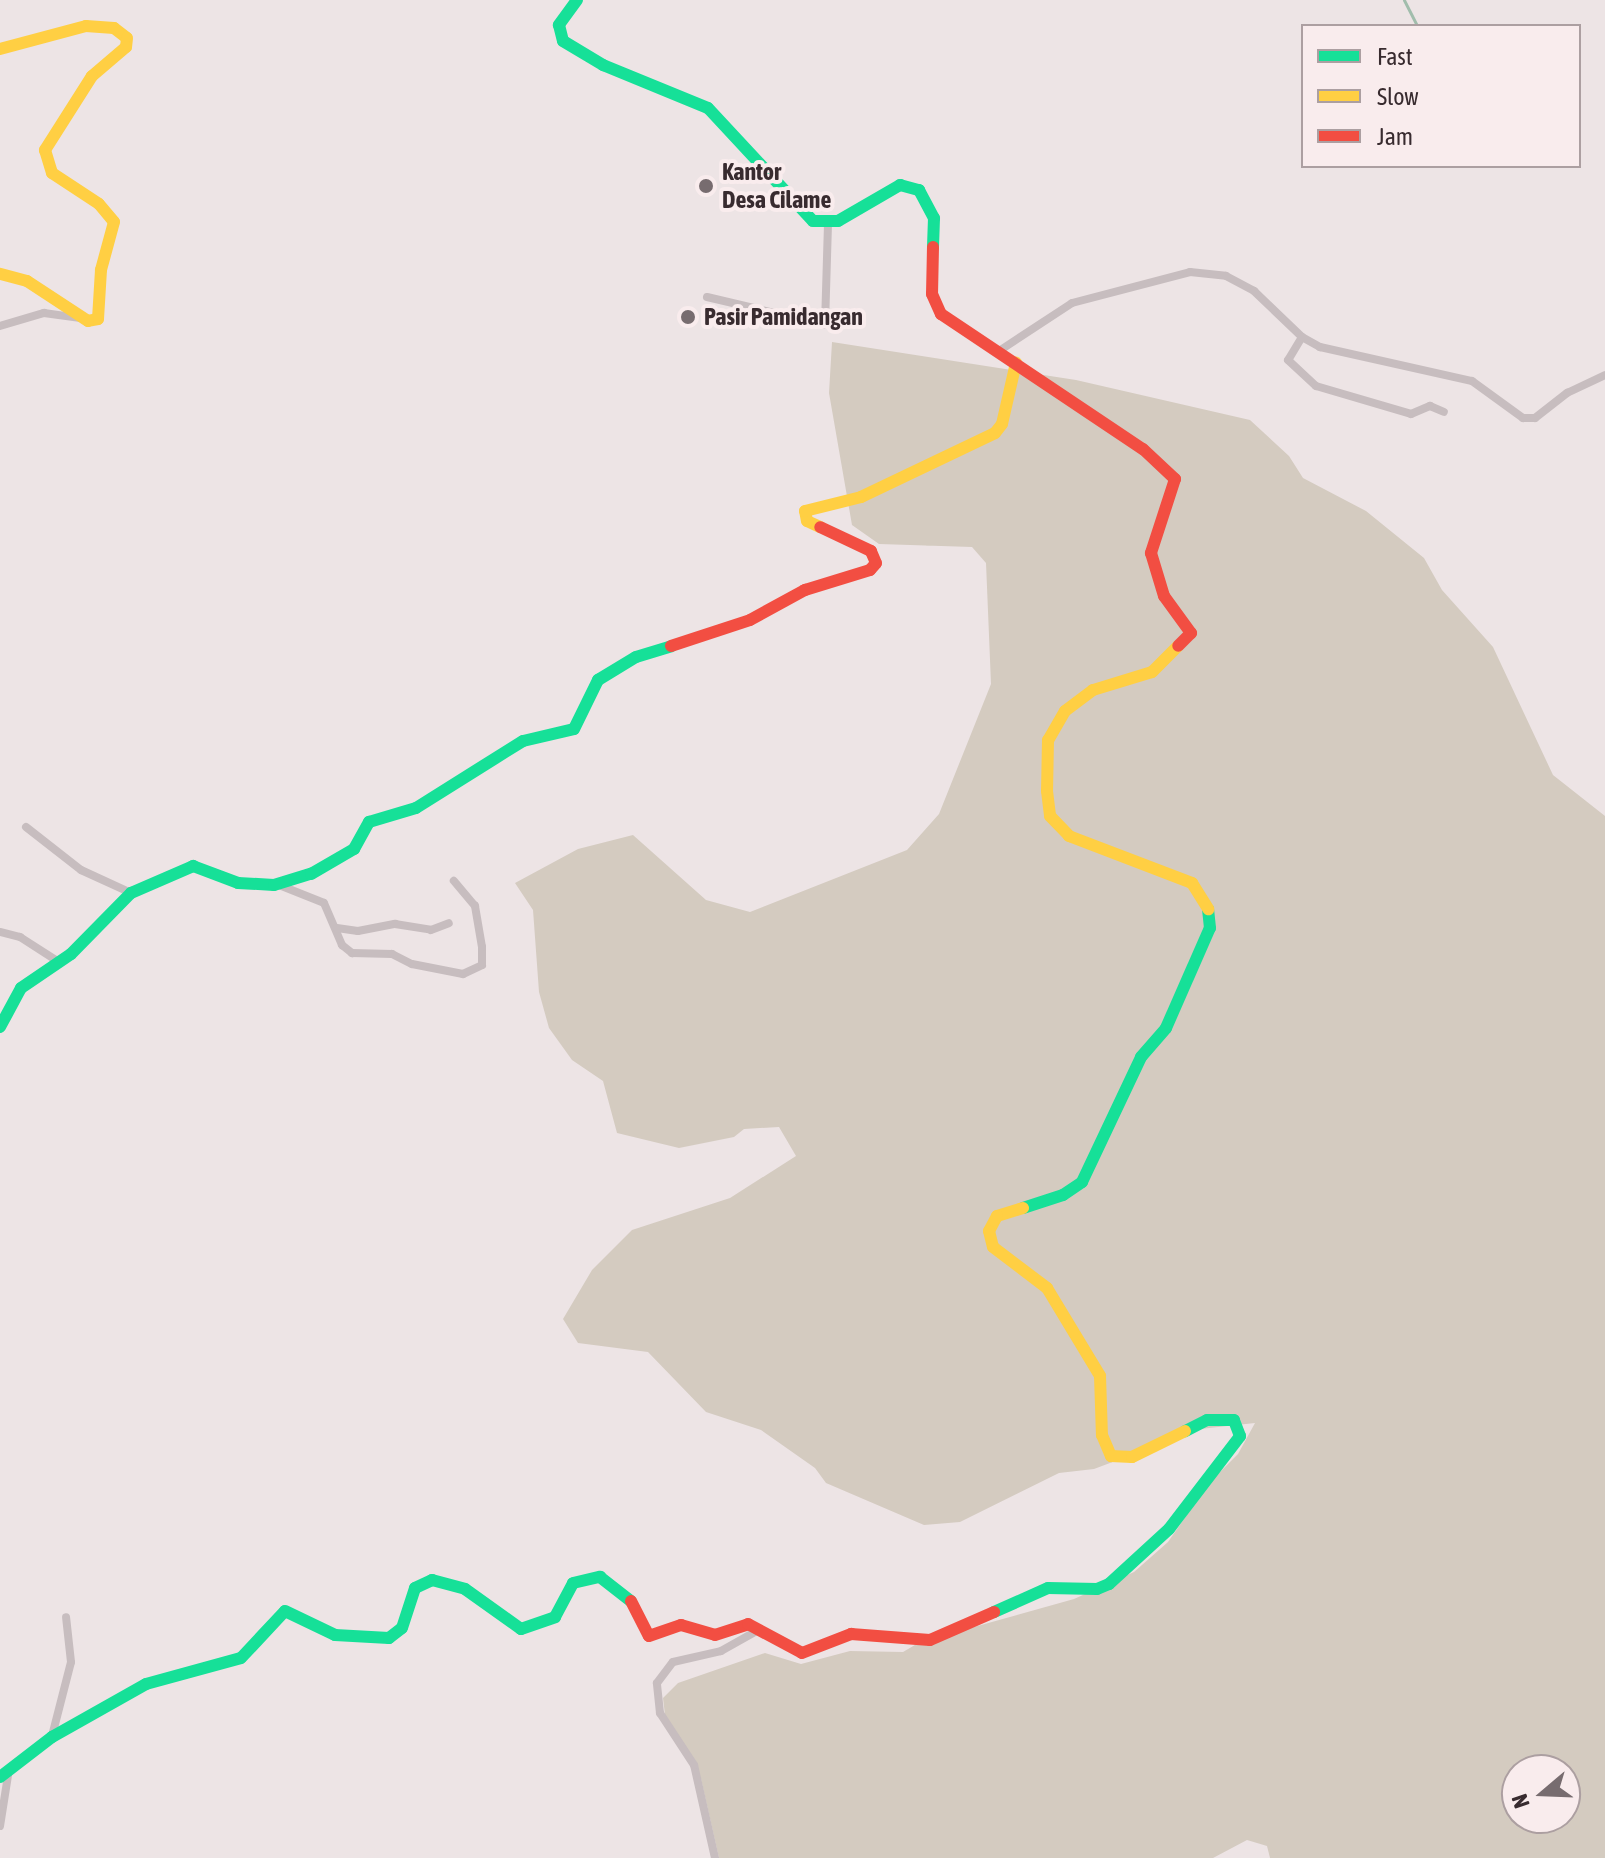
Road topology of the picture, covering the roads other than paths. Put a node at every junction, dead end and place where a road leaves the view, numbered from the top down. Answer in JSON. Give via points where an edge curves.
{"nodes":[{"id":1,"x":577,"y":0,"type":"edge"},
{"id":2,"x":0,"y":49,"type":"edge"},
{"id":3,"x":828,"y":224,"type":"junction"},
{"id":4,"x":0,"y":274,"type":"edge"},
{"id":5,"x":707,"y":297,"type":"dead end"},
{"id":6,"x":82,"y":318,"type":"junction"},
{"id":7,"x":0,"y":326,"type":"edge"},
{"id":8,"x":1302,"y":337,"type":"junction"},
{"id":9,"x":999,"y":351,"type":"junction"},
{"id":10,"x":1016,"y":363,"type":"junction"},
{"id":11,"x":1605,"y":375,"type":"edge"},
{"id":12,"x":1444,"y":412,"type":"dead end"},
{"id":13,"x":26,"y":827,"type":"dead end"},
{"id":14,"x":454,"y":881,"type":"dead end"},
{"id":15,"x":274,"y":885,"type":"junction"},
{"id":16,"x":131,"y":893,"type":"junction"},
{"id":17,"x":449,"y":923,"type":"dead end"},
{"id":18,"x":337,"y":928,"type":"junction"},
{"id":19,"x":0,"y":932,"type":"edge"},
{"id":20,"x":59,"y":962,"type":"junction"},
{"id":21,"x":2,"y":1012,"type":"edge"},
{"id":22,"x":0,"y":1027,"type":"edge"},
{"id":23,"x":66,"y":1617,"type":"dead end"},
{"id":24,"x":761,"y":1629,"type":"junction"},
{"id":25,"x":52,"y":1737,"type":"junction"},
{"id":26,"x":4,"y":1773,"type":"edge"},
{"id":27,"x":0,"y":1826,"type":"edge"},
{"id":28,"x":715,"y":1858,"type":"edge"}],
"edges":[{"from":1,"to":3,"type":"street","via":[[559,25],[563,41],[603,65],[708,108],[800,209],[813,221]]},
{"from":2,"to":6,"type":"street","via":[[86,26],[114,28],[127,38],[126,47],[92,76],[45,150],[52,173],[99,204],[114,222],[101,270],[102,308],[94,321]]},
{"from":3,"to":5,"type":"street","via":[[825,325]]},
{"from":3,"to":9,"type":"street","via":[[900,185],[917,189],[934,218],[936,306]]},
{"from":4,"to":6,"type":"street","via":[[27,281]]},
{"from":6,"to":7,"type":"street","via":[[44,313]]},
{"from":8,"to":9,"type":"street","via":[[1254,291],[1226,276],[1190,272],[1072,303]]},
{"from":8,"to":11,"type":"street","via":[[1343,355],[1433,368],[1472,381],[1523,418],[1535,418],[1567,393]]},
{"from":8,"to":12,"type":"street","via":[[1288,360],[1316,386],[1411,414],[1430,406]]},
{"from":9,"to":10,"type":"street"},
{"from":10,"to":15,"type":"street","via":[[1002,424],[995,433],[861,497],[805,511],[807,521],[871,551],[876,563],[870,570],[805,590],[750,620],[636,657],[598,680],[574,729],[523,741],[416,808],[369,822],[356,847],[335,860]]},
{"from":10,"to":24,"type":"street","via":[[1172,474],[1176,486],[1151,553],[1164,596],[1191,631],[1152,672],[1093,690],[1054,724],[1045,755],[1050,816],[1069,836],[1188,880],[1204,896],[1211,920],[1172,1016],[1141,1057],[1090,1171],[1063,1195],[997,1216],[990,1238],[993,1247],[1047,1288],[1100,1376],[1102,1435],[1111,1456],[1127,1459],[1207,1420],[1234,1420],[1240,1436],[1169,1529],[1103,1587],[1051,1587],[920,1642],[851,1634],[802,1653]]},
{"from":13,"to":16,"type":"street","via":[[81,870]]},
{"from":14,"to":18,"type":"street","via":[[476,911],[480,968],[463,974],[412,964],[392,954],[358,955],[342,945]]},
{"from":15,"to":16,"type":"street","via":[[238,883],[193,866]]},
{"from":15,"to":18,"type":"street","via":[[314,895]]},
{"from":16,"to":20,"type":"street"},
{"from":17,"to":18,"type":"street","via":[[431,930],[395,924],[358,931]]},
{"from":19,"to":20,"type":"street","via":[[20,937]]},
{"from":20,"to":21,"type":"street","via":[[21,988]]},
{"from":21,"to":22,"type":"street"},
{"from":23,"to":25,"type":"street","via":[[71,1662]]},
{"from":24,"to":25,"type":"street","via":[[742,1624],[710,1635],[681,1625],[649,1636],[628,1595],[600,1577],[573,1583],[555,1617],[521,1629],[465,1589],[432,1580],[415,1588],[402,1628],[389,1638],[335,1635],[289,1610],[241,1658],[146,1684]]},
{"from":24,"to":28,"type":"street","via":[[721,1651],[673,1662],[657,1683],[660,1713],[694,1765]]},
{"from":25,"to":26,"type":"street"},
{"from":26,"to":27,"type":"street"}]}
